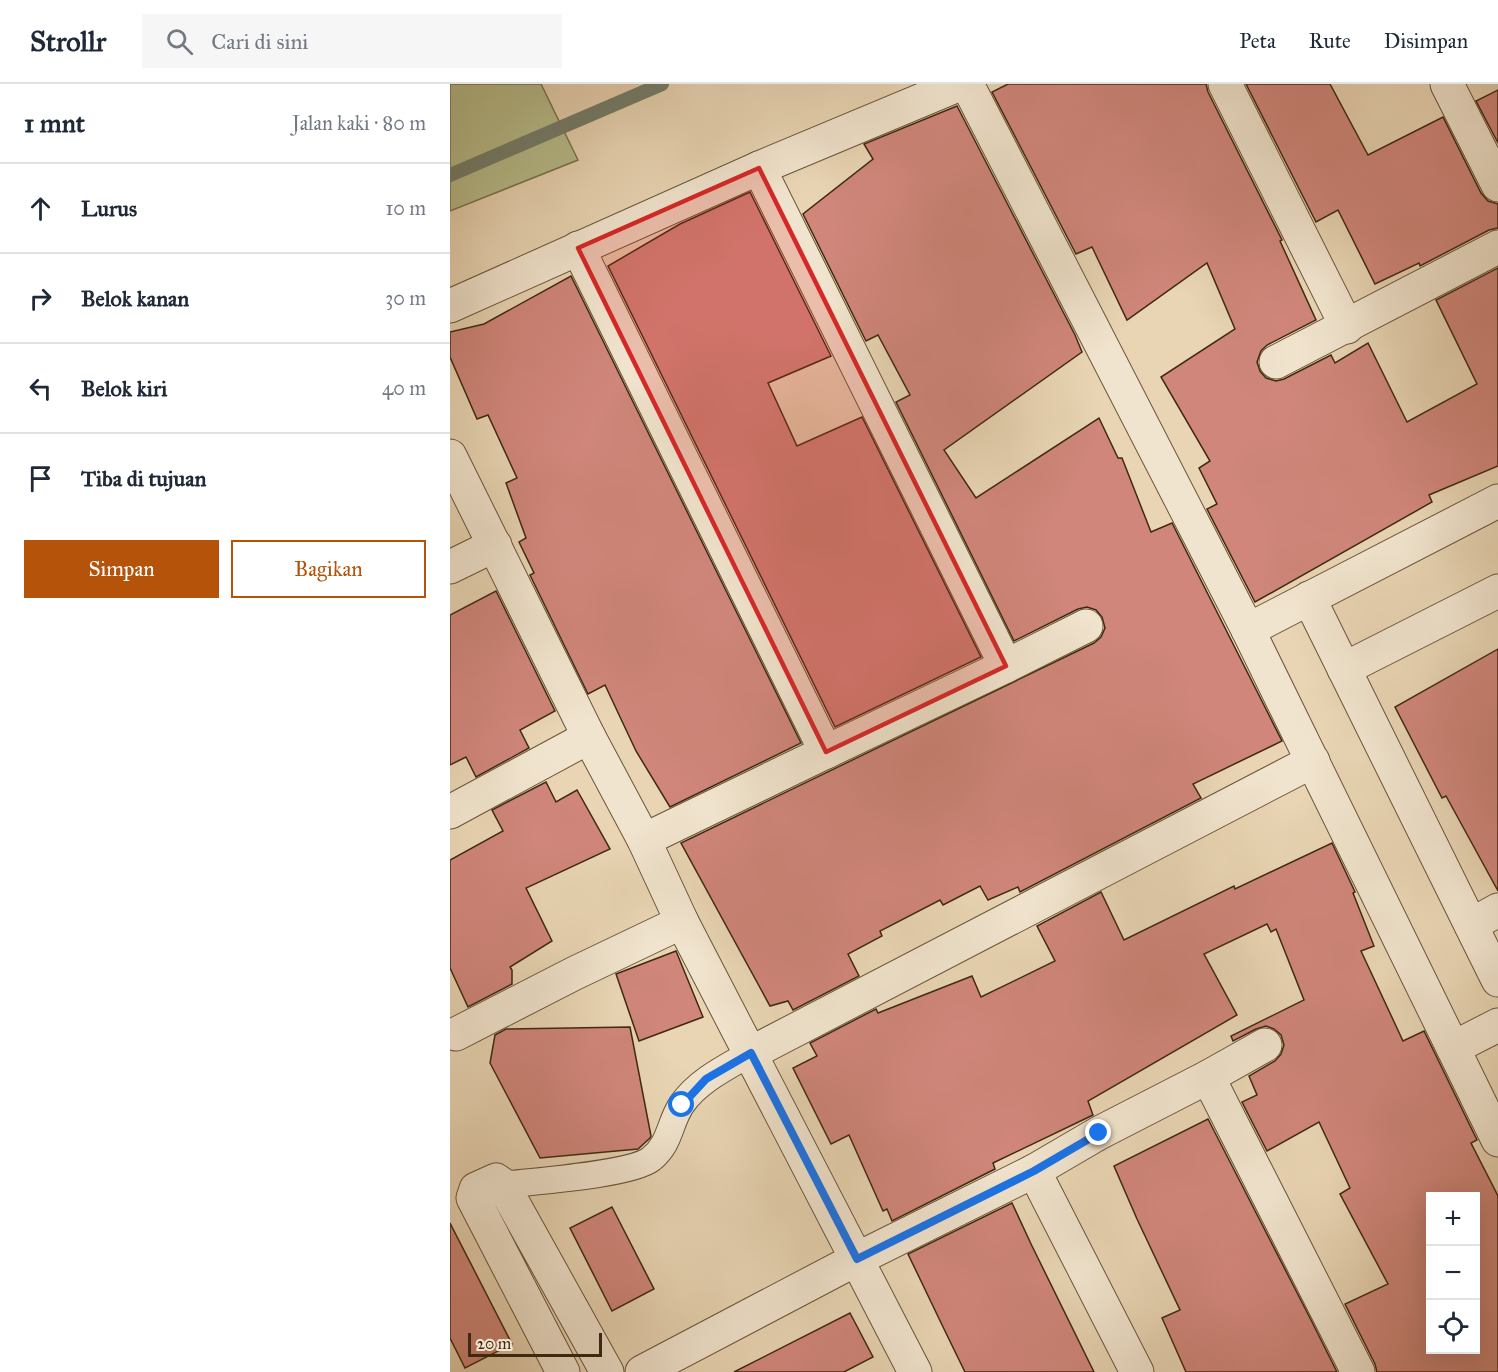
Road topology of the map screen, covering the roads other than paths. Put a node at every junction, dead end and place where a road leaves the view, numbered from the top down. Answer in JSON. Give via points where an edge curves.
{"nodes":[{"id":1,"x":960,"y":84,"type":"edge"},
{"id":2,"x":967,"y":84,"type":"edge"},
{"id":3,"x":1226,"y":84,"type":"edge"},
{"id":4,"x":1447,"y":84,"type":"edge"},
{"id":5,"x":759,"y":168,"type":"junction"},
{"id":6,"x":1498,"y":185,"type":"edge"},
{"id":7,"x":1498,"y":247,"type":"edge"},
{"id":8,"x":578,"y":248,"type":"junction"},
{"id":9,"x":450,"y":306,"type":"edge"},
{"id":10,"x":1347,"y":327,"type":"junction"},
{"id":11,"x":1276,"y":362,"type":"dead end"},
{"id":12,"x":450,"y":456,"type":"edge"},
{"id":13,"x":1498,"y":501,"type":"edge"},
{"id":14,"x":495,"y":545,"type":"junction"},
{"id":15,"x":450,"y":567,"type":"edge"},
{"id":16,"x":1498,"y":591,"type":"edge"},
{"id":17,"x":1309,"y":598,"type":"junction"},
{"id":18,"x":1086,"y":626,"type":"dead end"},
{"id":19,"x":1248,"y":630,"type":"junction"},
{"id":20,"x":1006,"y":666,"type":"junction"},
{"id":21,"x":1344,"y":669,"type":"junction"},
{"id":22,"x":589,"y":737,"type":"junction"},
{"id":23,"x":826,"y":752,"type":"junction"},
{"id":24,"x":1313,"y":761,"type":"junction"},
{"id":25,"x":450,"y":812,"type":"edge"},
{"id":26,"x":644,"y":840,"type":"junction"},
{"id":27,"x":1484,"y":918,"type":"edge"},
{"id":28,"x":682,"y":922,"type":"junction"},
{"id":29,"x":1498,"y":980,"type":"edge"},
{"id":30,"x":1498,"y":1025,"type":"edge"},
{"id":31,"x":456,"y":1034,"type":"dead end"},
{"id":32,"x":1265,"y":1045,"type":"dead end"},
{"id":33,"x":1453,"y":1048,"type":"junction"},
{"id":34,"x":751,"y":1053,"type":"junction"},
{"id":35,"x":1208,"y":1077,"type":"junction"},
{"id":36,"x":1498,"y":1140,"type":"edge"},
{"id":37,"x":1034,"y":1171,"type":"junction"},
{"id":38,"x":503,"y":1185,"type":"junction"},
{"id":39,"x":857,"y":1259,"type":"junction"},
{"id":40,"x":563,"y":1372,"type":"edge"},
{"id":41,"x":607,"y":1372,"type":"edge"},
{"id":42,"x":642,"y":1372,"type":"edge"},
{"id":43,"x":915,"y":1372,"type":"edge"},
{"id":44,"x":1137,"y":1372,"type":"edge"},
{"id":45,"x":1358,"y":1372,"type":"edge"}],
"edges":[{"from":1,"to":5,"type":"street"},
{"from":2,"to":19,"type":"street"},
{"from":3,"to":10,"type":"street"},
{"from":4,"to":6,"type":"street"},
{"from":5,"to":8,"type":"street"},
{"from":5,"to":20,"type":"street"},
{"from":7,"to":10,"type":"street"},
{"from":8,"to":9,"type":"street"},
{"from":8,"to":23,"type":"street"},
{"from":10,"to":11,"type":"street"},
{"from":12,"to":14,"type":"street"},
{"from":13,"to":17,"type":"street"},
{"from":14,"to":15,"type":"street"},
{"from":14,"to":22,"type":"street"},
{"from":16,"to":21,"type":"street"},
{"from":17,"to":19,"type":"street"},
{"from":17,"to":21,"type":"street"},
{"from":18,"to":20,"type":"street"},
{"from":19,"to":24,"type":"street"},
{"from":20,"to":23,"type":"street"},
{"from":21,"to":27,"type":"street"},
{"from":22,"to":25,"type":"street"},
{"from":22,"to":26,"type":"street"},
{"from":23,"to":26,"type":"street"},
{"from":24,"to":33,"type":"street"},
{"from":24,"to":34,"type":"street"},
{"from":26,"to":28,"type":"street"},
{"from":27,"to":29,"type":"street"},
{"from":28,"to":31,"type":"street"},
{"from":28,"to":34,"type":"street"},
{"from":30,"to":33,"type":"street"},
{"from":32,"to":35,"type":"street"},
{"from":33,"to":36,"type":"street"},
{"from":34,"to":38,"type":"lane","via":[[706,1079],[682,1105],[663,1148],[649,1161],[628,1169]]},
{"from":34,"to":39,"type":"street"},
{"from":35,"to":37,"type":"street"},
{"from":35,"to":45,"type":"street"},
{"from":37,"to":39,"type":"street"},
{"from":37,"to":44,"type":"street"},
{"from":38,"to":40,"type":"street","via":[[493,1181],[476,1189],[473,1198]]},
{"from":38,"to":41,"type":"street"},
{"from":39,"to":42,"type":"street"},
{"from":39,"to":43,"type":"street"}]}
